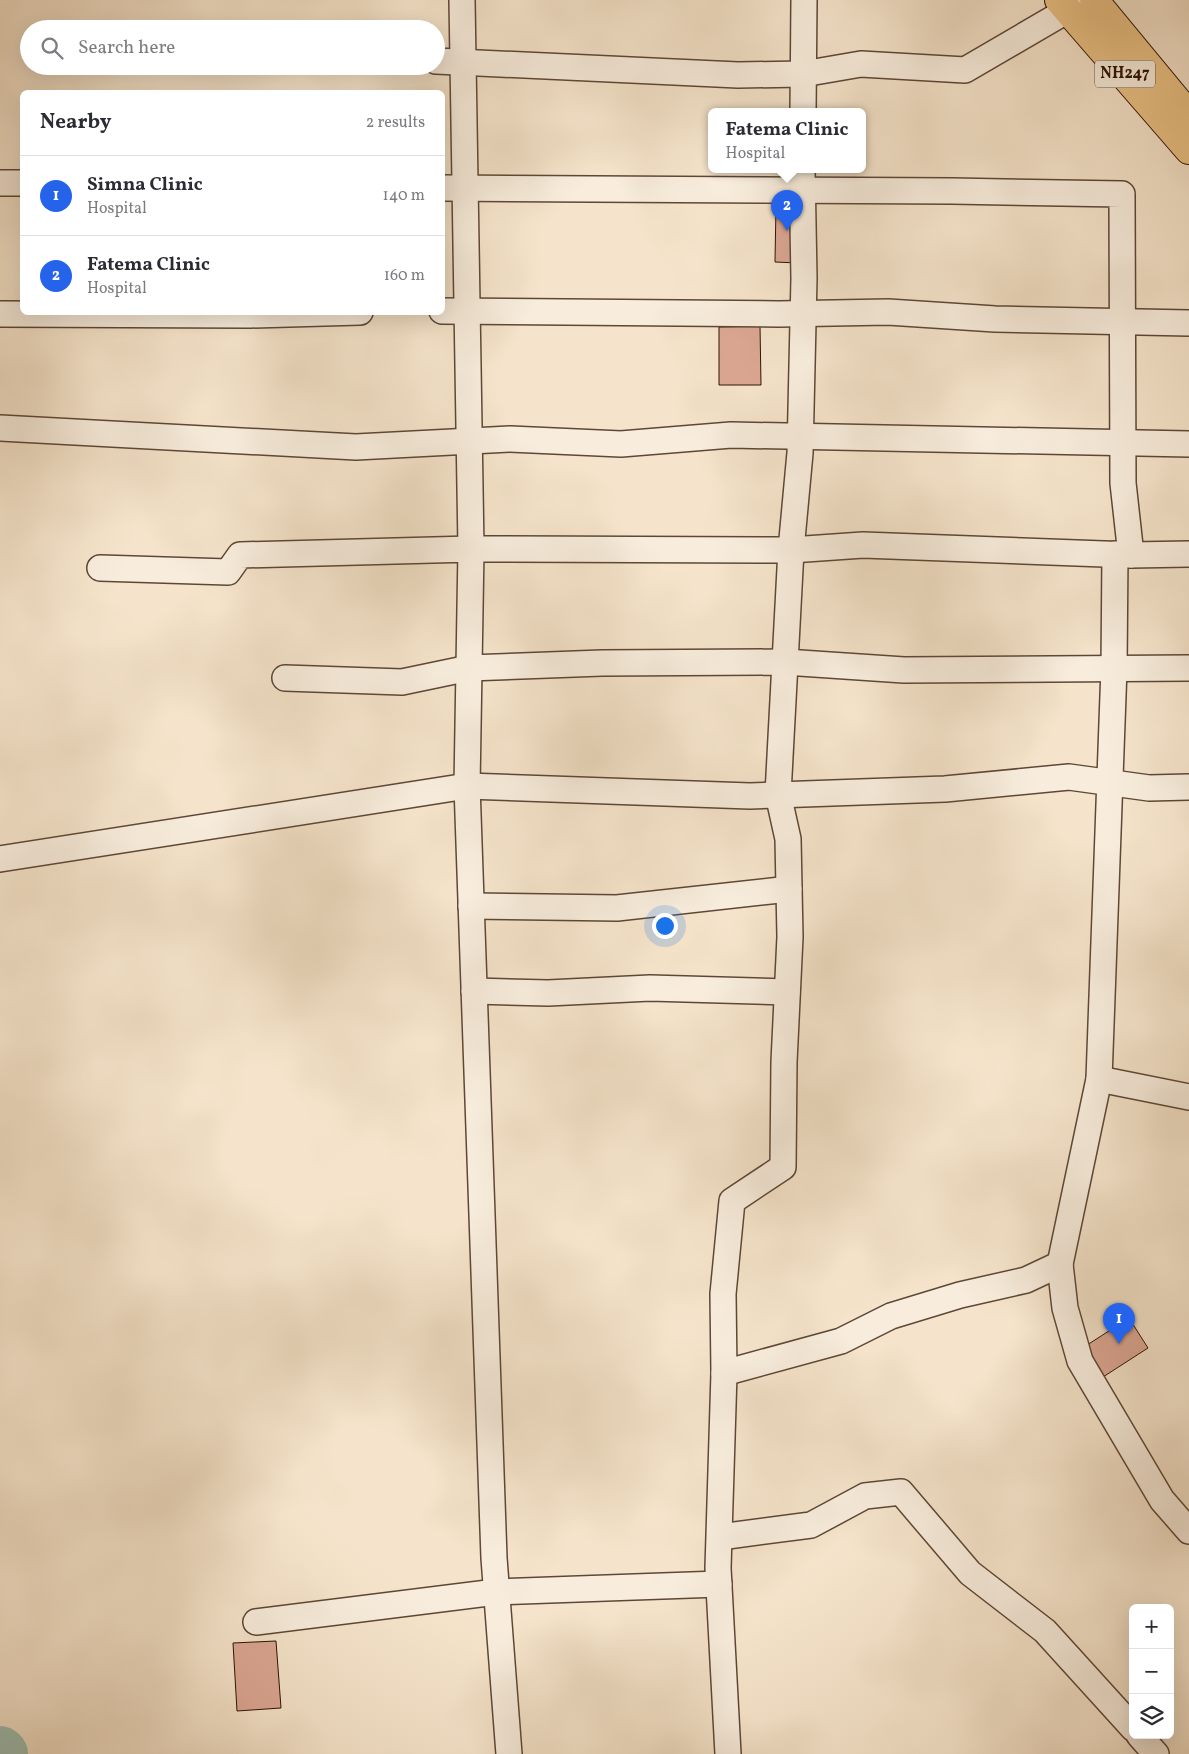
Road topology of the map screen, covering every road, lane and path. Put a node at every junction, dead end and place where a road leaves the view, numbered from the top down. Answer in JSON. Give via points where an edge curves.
{"nodes":[{"id":1,"x":462,"y":0,"type":"edge"},
{"id":2,"x":804,"y":0,"type":"edge"},
{"id":3,"x":1078,"y":2,"type":"edge"},
{"id":4,"x":445,"y":61,"type":"edge"},
{"id":5,"x":464,"y":61,"type":"junction"},
{"id":6,"x":803,"y":74,"type":"junction"},
{"id":7,"x":803,"y":108,"type":"edge"},
{"id":8,"x":1189,"y":115,"type":"edge"},
{"id":9,"x":1189,"y":150,"type":"edge"},
{"id":10,"x":802,"y":180,"type":"edge"},
{"id":11,"x":0,"y":183,"type":"edge"},
{"id":12,"x":20,"y":184,"type":"edge"},
{"id":13,"x":454,"y":188,"type":"edge"},
{"id":14,"x":454,"y":310,"type":"edge"},
{"id":15,"x":0,"y":314,"type":"edge"},
{"id":16,"x":20,"y":314,"type":"edge"},
{"id":17,"x":803,"y":314,"type":"junction"},
{"id":18,"x":1122,"y":323,"type":"junction"},
{"id":19,"x":1189,"y":323,"type":"edge"},
{"id":20,"x":0,"y":428,"type":"edge"},
{"id":21,"x":800,"y":437,"type":"junction"},
{"id":22,"x":468,"y":441,"type":"junction"},
{"id":23,"x":1123,"y":443,"type":"junction"},
{"id":24,"x":1189,"y":444,"type":"edge"},
{"id":25,"x":471,"y":549,"type":"junction"},
{"id":26,"x":791,"y":550,"type":"junction"},
{"id":27,"x":1189,"y":554,"type":"edge"},
{"id":28,"x":1123,"y":555,"type":"junction"},
{"id":29,"x":100,"y":568,"type":"dead end"},
{"id":30,"x":785,"y":662,"type":"junction"},
{"id":31,"x":469,"y":668,"type":"junction"},
{"id":32,"x":1114,"y":668,"type":"junction"},
{"id":33,"x":1189,"y":668,"type":"edge"},
{"id":34,"x":285,"y":678,"type":"dead end"},
{"id":35,"x":1110,"y":782,"type":"junction"},
{"id":36,"x":467,"y":786,"type":"junction"},
{"id":37,"x":1189,"y":787,"type":"edge"},
{"id":38,"x":778,"y":794,"type":"junction"},
{"id":39,"x":8,"y":858,"type":"edge"},
{"id":40,"x":789,"y":889,"type":"junction"},
{"id":41,"x":471,"y":906,"type":"junction"},
{"id":42,"x":474,"y":991,"type":"junction"},
{"id":43,"x":787,"y":992,"type":"junction"},
{"id":44,"x":1099,"y":1078,"type":"junction"},
{"id":45,"x":1189,"y":1097,"type":"edge"},
{"id":46,"x":1060,"y":1264,"type":"junction"},
{"id":47,"x":724,"y":1373,"type":"junction"},
{"id":48,"x":1189,"y":1531,"type":"edge"},
{"id":49,"x":720,"y":1537,"type":"junction"},
{"id":50,"x":720,"y":1584,"type":"junction"},
{"id":51,"x":496,"y":1592,"type":"junction"},
{"id":52,"x":256,"y":1622,"type":"dead end"},
{"id":53,"x":1129,"y":1724,"type":"edge"},
{"id":54,"x":1143,"y":1739,"type":"edge"},
{"id":55,"x":509,"y":1754,"type":"edge"},
{"id":56,"x":728,"y":1754,"type":"edge"},
{"id":57,"x":1156,"y":1754,"type":"edge"}],
"edges":[{"from":1,"to":5,"type":"street"},
{"from":2,"to":6,"type":"street"},
{"from":3,"to":6,"type":"street","via":[[965,70],[861,64]]},
{"from":3,"to":8,"type":"highway","number":"NH247"},
{"from":3,"to":9,"type":"highway","number":"NH247"},
{"from":4,"to":5,"type":"street"},
{"from":5,"to":6,"type":"street","via":[[738,75]]},
{"from":5,"to":13,"type":"street"},
{"from":6,"to":7,"type":"street"},
{"from":10,"to":13,"type":"street"},
{"from":10,"to":17,"type":"street"},
{"from":10,"to":18,"type":"street","via":[[1122,194]]},
{"from":11,"to":12,"type":"street"},
{"from":13,"to":14,"type":"street"},
{"from":14,"to":17,"type":"street"},
{"from":14,"to":22,"type":"street"},
{"from":15,"to":16,"type":"street"},
{"from":17,"to":18,"type":"street","via":[[888,312]]},
{"from":17,"to":21,"type":"street"},
{"from":18,"to":19,"type":"street"},
{"from":18,"to":23,"type":"street"},
{"from":20,"to":22,"type":"street","via":[[356,447]]},
{"from":21,"to":22,"type":"street","via":[[731,435],[621,444],[510,439]]},
{"from":21,"to":23,"type":"street"},
{"from":21,"to":26,"type":"street"},
{"from":22,"to":25,"type":"street"},
{"from":23,"to":24,"type":"street"},
{"from":23,"to":28,"type":"street"},
{"from":25,"to":26,"type":"street"},
{"from":25,"to":29,"type":"street","via":[[240,555],[228,572]]},
{"from":25,"to":31,"type":"street"},
{"from":26,"to":28,"type":"street","via":[[863,545]]},
{"from":26,"to":30,"type":"street"},
{"from":27,"to":28,"type":"street"},
{"from":28,"to":32,"type":"street"},
{"from":30,"to":31,"type":"street"},
{"from":30,"to":32,"type":"street","via":[[904,670]]},
{"from":30,"to":38,"type":"street"},
{"from":31,"to":34,"type":"street","via":[[402,682]]},
{"from":31,"to":36,"type":"street"},
{"from":32,"to":33,"type":"street"},
{"from":32,"to":35,"type":"street"},
{"from":35,"to":37,"type":"street","via":[[1149,788]]},
{"from":35,"to":38,"type":"street","via":[[1069,777],[944,789]]},
{"from":35,"to":44,"type":"street"},
{"from":36,"to":38,"type":"street","via":[[750,796]]},
{"from":36,"to":39,"type":"street"},
{"from":36,"to":41,"type":"street"},
{"from":38,"to":40,"type":"street","via":[[788,839]]},
{"from":40,"to":41,"type":"street","via":[[616,908]]},
{"from":40,"to":43,"type":"street"},
{"from":41,"to":42,"type":"street"},
{"from":42,"to":43,"type":"street","via":[[548,993],[650,988]]},
{"from":42,"to":51,"type":"street"},
{"from":43,"to":47,"type":"street","via":[[783,1167],[732,1201],[723,1294]]},
{"from":44,"to":45,"type":"street"},
{"from":44,"to":46,"type":"street"},
{"from":46,"to":47,"type":"street","via":[[1026,1280],[960,1295],[891,1316],[841,1341]]},
{"from":46,"to":48,"type":"street","via":[[1065,1308],[1080,1361],[1162,1500]]},
{"from":47,"to":49,"type":"street"},
{"from":49,"to":50,"type":"street"},
{"from":49,"to":53,"type":"street","via":[[811,1525],[865,1496],[901,1492],[970,1573],[1045,1631]]},
{"from":50,"to":51,"type":"street"},
{"from":50,"to":56,"type":"street"},
{"from":51,"to":52,"type":"street"},
{"from":51,"to":55,"type":"street"},
{"from":54,"to":57,"type":"street"}]}
